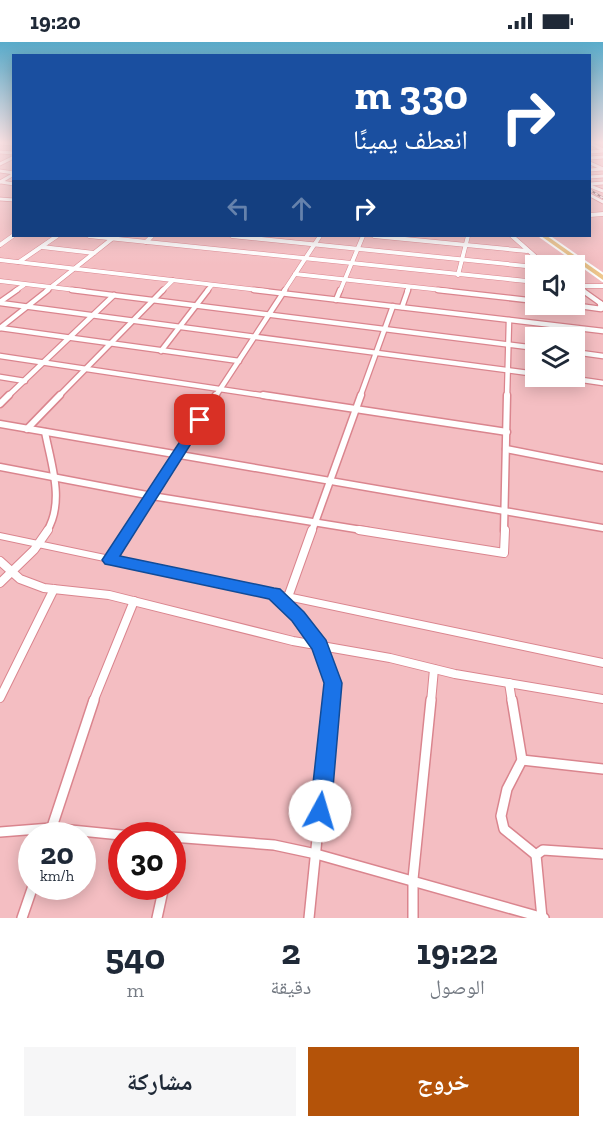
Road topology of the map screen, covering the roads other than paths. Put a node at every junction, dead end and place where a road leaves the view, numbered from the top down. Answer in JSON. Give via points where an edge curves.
{"nodes":[{"id":1,"x":56,"y":237,"type":"edge"},
{"id":2,"x":101,"y":237,"type":"edge"},
{"id":3,"x":151,"y":237,"type":"edge"},
{"id":4,"x":242,"y":237,"type":"edge"},
{"id":5,"x":319,"y":237,"type":"edge"},
{"id":6,"x":362,"y":237,"type":"edge"},
{"id":7,"x":400,"y":237,"type":"edge"},
{"id":8,"x":433,"y":237,"type":"edge"},
{"id":9,"x":468,"y":237,"type":"edge"},
{"id":10,"x":513,"y":237,"type":"edge"},
{"id":11,"x":545,"y":237,"type":"edge"},
{"id":12,"x":554,"y":237,"type":"edge"},
{"id":13,"x":113,"y":238,"type":"junction"},
{"id":14,"x":431,"y":241,"type":"junction"},
{"id":15,"x":146,"y":242,"type":"junction"},
{"id":16,"x":315,"y":244,"type":"junction"},
{"id":17,"x":466,"y":245,"type":"junction"},
{"id":18,"x":42,"y":246,"type":"junction"},
{"id":19,"x":357,"y":248,"type":"junction"},
{"id":20,"x":527,"y":251,"type":"junction"},
{"id":21,"x":93,"y":254,"type":"junction"},
{"id":22,"x":532,"y":255,"type":"edge"},
{"id":23,"x":305,"y":258,"type":"junction"},
{"id":24,"x":462,"y":259,"type":"junction"},
{"id":25,"x":0,"y":260,"type":"edge"},
{"id":26,"x":19,"y":262,"type":"junction"},
{"id":27,"x":351,"y":263,"type":"junction"},
{"id":28,"x":525,"y":266,"type":"edge"},
{"id":29,"x":74,"y":269,"type":"junction"},
{"id":30,"x":603,"y":270,"type":"edge"},
{"id":31,"x":295,"y":274,"type":"junction"},
{"id":32,"x":458,"y":275,"type":"junction"},
{"id":33,"x":603,"y":278,"type":"edge"},
{"id":34,"x":173,"y":280,"type":"junction"},
{"id":35,"x":344,"y":280,"type":"junction"},
{"id":36,"x":0,"y":281,"type":"edge"},
{"id":37,"x":525,"y":281,"type":"edge"},
{"id":38,"x":24,"y":284,"type":"junction"},
{"id":39,"x":212,"y":285,"type":"junction"},
{"id":40,"x":585,"y":285,"type":"edge"},
{"id":41,"x":603,"y":286,"type":"edge"},
{"id":42,"x":409,"y":287,"type":"junction"},
{"id":43,"x":51,"y":288,"type":"junction"},
{"id":44,"x":585,"y":292,"type":"edge"},
{"id":45,"x":283,"y":293,"type":"junction"},
{"id":46,"x":114,"y":295,"type":"junction"},
{"id":47,"x":153,"y":300,"type":"junction"},
{"id":48,"x":336,"y":300,"type":"junction"},
{"id":49,"x":525,"y":300,"type":"edge"},
{"id":50,"x":0,"y":303,"type":"edge"},
{"id":51,"x":602,"y":304,"type":"edge"},
{"id":52,"x":197,"y":306,"type":"junction"},
{"id":53,"x":393,"y":306,"type":"junction"},
{"id":54,"x":27,"y":307,"type":"junction"},
{"id":55,"x":402,"y":307,"type":"junction"},
{"id":56,"x":585,"y":307,"type":"edge"},
{"id":57,"x":269,"y":315,"type":"junction"},
{"id":58,"x":93,"y":316,"type":"junction"},
{"id":59,"x":509,"y":320,"type":"junction"},
{"id":60,"x":133,"y":321,"type":"junction"},
{"id":61,"x":181,"y":327,"type":"junction"},
{"id":62,"x":0,"y":328,"type":"edge"},
{"id":63,"x":385,"y":329,"type":"junction"},
{"id":64,"x":603,"y":331,"type":"edge"},
{"id":65,"x":254,"y":337,"type":"junction"},
{"id":66,"x":69,"y":338,"type":"junction"},
{"id":67,"x":111,"y":344,"type":"junction"},
{"id":68,"x":509,"y":344,"type":"junction"},
{"id":69,"x":525,"y":346,"type":"edge"},
{"id":70,"x":161,"y":351,"type":"junction"},
{"id":71,"x":376,"y":353,"type":"junction"},
{"id":72,"x":585,"y":354,"type":"edge"},
{"id":73,"x":0,"y":356,"type":"edge"},
{"id":74,"x":603,"y":356,"type":"edge"},
{"id":75,"x":239,"y":361,"type":"junction"},
{"id":76,"x":43,"y":363,"type":"junction"},
{"id":77,"x":85,"y":369,"type":"junction"},
{"id":78,"x":508,"y":370,"type":"junction"},
{"id":79,"x":525,"y":372,"type":"edge"},
{"id":80,"x":0,"y":377,"type":"edge"},
{"id":81,"x":585,"y":380,"type":"edge"},
{"id":82,"x":25,"y":381,"type":"junction"},
{"id":83,"x":603,"y":383,"type":"edge"},
{"id":84,"x":220,"y":390,"type":"junction"},
{"id":85,"x":0,"y":404,"type":"edge"},
{"id":86,"x":356,"y":409,"type":"junction"},
{"id":87,"x":0,"y":424,"type":"edge"},
{"id":88,"x":27,"y":429,"type":"junction"},
{"id":89,"x":45,"y":432,"type":"junction"},
{"id":90,"x":507,"y":432,"type":"junction"},
{"id":91,"x":506,"y":449,"type":"junction"},
{"id":92,"x":177,"y":454,"type":"junction"},
{"id":93,"x":0,"y":467,"type":"edge"},
{"id":94,"x":603,"y":468,"type":"edge"},
{"id":95,"x":53,"y":477,"type":"junction"},
{"id":96,"x":330,"y":481,"type":"junction"},
{"id":97,"x":152,"y":496,"type":"junction"},
{"id":98,"x":505,"y":511,"type":"junction"},
{"id":99,"x":315,"y":522,"type":"junction"},
{"id":100,"x":603,"y":528,"type":"edge"},
{"id":101,"x":0,"y":536,"type":"edge"},
{"id":102,"x":37,"y":544,"type":"junction"},
{"id":103,"x":110,"y":560,"type":"junction"},
{"id":104,"x":0,"y":561,"type":"edge"},
{"id":105,"x":12,"y":572,"type":"junction"},
{"id":106,"x":0,"y":583,"type":"edge"},
{"id":107,"x":54,"y":589,"type":"junction"},
{"id":108,"x":274,"y":594,"type":"junction"},
{"id":109,"x":288,"y":597,"type":"junction"},
{"id":110,"x":134,"y":601,"type":"junction"},
{"id":111,"x":320,"y":645,"type":"junction"},
{"id":112,"x":603,"y":663,"type":"edge"},
{"id":113,"x":434,"y":669,"type":"junction"},
{"id":114,"x":509,"y":682,"type":"junction"},
{"id":115,"x":0,"y":698,"type":"edge"},
{"id":116,"x":603,"y":699,"type":"edge"},
{"id":117,"x":522,"y":760,"type":"junction"},
{"id":118,"x":603,"y":769,"type":"edge"},
{"id":119,"x":53,"y":822,"type":"edge"},
{"id":120,"x":0,"y":832,"type":"edge"},
{"id":121,"x":18,"y":832,"type":"edge"},
{"id":122,"x":186,"y":838,"type":"edge"},
{"id":123,"x":316,"y":854,"type":"junction"},
{"id":124,"x":603,"y":854,"type":"edge"},
{"id":125,"x":536,"y":855,"type":"junction"},
{"id":126,"x":413,"y":879,"type":"junction"},
{"id":127,"x":28,"y":900,"type":"edge"},
{"id":128,"x":161,"y":900,"type":"edge"},
{"id":129,"x":22,"y":918,"type":"edge"},
{"id":130,"x":157,"y":918,"type":"edge"},
{"id":131,"x":309,"y":918,"type":"edge"},
{"id":132,"x":413,"y":918,"type":"edge"},
{"id":133,"x":542,"y":918,"type":"edge"}],
"edges":[{"from":1,"to":18,"type":"street"},
{"from":2,"to":13,"type":"street"},
{"from":3,"to":15,"type":"street"},
{"from":4,"to":16,"type":"street"},
{"from":5,"to":16,"type":"street"},
{"from":6,"to":19,"type":"street"},
{"from":7,"to":14,"type":"street"},
{"from":8,"to":14,"type":"street"},
{"from":9,"to":17,"type":"street"},
{"from":10,"to":20,"type":"street"},
{"from":11,"to":33,"type":"main road"},
{"from":12,"to":30,"type":"main road"},
{"from":13,"to":15,"type":"street"},
{"from":13,"to":21,"type":"street"},
{"from":14,"to":17,"type":"street"},
{"from":15,"to":23,"type":"street"},
{"from":16,"to":19,"type":"street"},
{"from":16,"to":23,"type":"street"},
{"from":17,"to":20,"type":"street"},
{"from":17,"to":24,"type":"street"},
{"from":18,"to":21,"type":"street"},
{"from":18,"to":26,"type":"street"},
{"from":19,"to":24,"type":"street"},
{"from":19,"to":27,"type":"street"},
{"from":20,"to":22,"type":"street"},
{"from":21,"to":29,"type":"street"},
{"from":23,"to":27,"type":"street"},
{"from":23,"to":31,"type":"street"},
{"from":24,"to":28,"type":"street"},
{"from":24,"to":32,"type":"street"},
{"from":25,"to":26,"type":"street"},
{"from":26,"to":29,"type":"street"},
{"from":27,"to":32,"type":"street"},
{"from":27,"to":35,"type":"street"},
{"from":29,"to":34,"type":"street"},
{"from":29,"to":43,"type":"street"},
{"from":31,"to":35,"type":"street"},
{"from":31,"to":45,"type":"street"},
{"from":32,"to":37,"type":"street"},
{"from":34,"to":39,"type":"street"},
{"from":34,"to":47,"type":"street"},
{"from":35,"to":42,"type":"street"},
{"from":35,"to":48,"type":"street"},
{"from":36,"to":38,"type":"street"},
{"from":38,"to":43,"type":"street"},
{"from":38,"to":50,"type":"street"},
{"from":39,"to":45,"type":"street"},
{"from":39,"to":52,"type":"street"},
{"from":40,"to":41,"type":"street"},
{"from":42,"to":49,"type":"street"},
{"from":42,"to":55,"type":"street"},
{"from":43,"to":46,"type":"street"},
{"from":43,"to":54,"type":"street"},
{"from":44,"to":51,"type":"street"},
{"from":45,"to":48,"type":"street"},
{"from":45,"to":57,"type":"street"},
{"from":46,"to":47,"type":"street"},
{"from":46,"to":58,"type":"street"},
{"from":47,"to":52,"type":"street"},
{"from":47,"to":60,"type":"street"},
{"from":48,"to":53,"type":"street"},
{"from":50,"to":54,"type":"street"},
{"from":51,"to":56,"type":"street","via":[[601,309]]},
{"from":52,"to":57,"type":"street"},
{"from":52,"to":61,"type":"street"},
{"from":53,"to":55,"type":"street"},
{"from":53,"to":63,"type":"street"},
{"from":54,"to":58,"type":"street"},
{"from":54,"to":62,"type":"street"},
{"from":55,"to":59,"type":"street"},
{"from":57,"to":63,"type":"street"},
{"from":57,"to":65,"type":"street"},
{"from":58,"to":60,"type":"street"},
{"from":58,"to":66,"type":"street"},
{"from":59,"to":64,"type":"street"},
{"from":59,"to":68,"type":"street"},
{"from":60,"to":61,"type":"street"},
{"from":60,"to":67,"type":"street"},
{"from":61,"to":65,"type":"street"},
{"from":61,"to":70,"type":"street"},
{"from":62,"to":66,"type":"street"},
{"from":63,"to":68,"type":"street"},
{"from":63,"to":71,"type":"street"},
{"from":65,"to":71,"type":"street"},
{"from":65,"to":75,"type":"street"},
{"from":66,"to":67,"type":"street"},
{"from":66,"to":76,"type":"street"},
{"from":67,"to":70,"type":"street"},
{"from":67,"to":77,"type":"street"},
{"from":68,"to":69,"type":"street"},
{"from":68,"to":78,"type":"street"},
{"from":70,"to":75,"type":"street"},
{"from":71,"to":78,"type":"street"},
{"from":71,"to":86,"type":"street"},
{"from":72,"to":74,"type":"street"},
{"from":73,"to":76,"type":"street"},
{"from":75,"to":84,"type":"street"},
{"from":76,"to":77,"type":"street"},
{"from":76,"to":82,"type":"street"},
{"from":77,"to":84,"type":"street"},
{"from":77,"to":88,"type":"street"},
{"from":78,"to":79,"type":"street"},
{"from":78,"to":90,"type":"street"},
{"from":80,"to":82,"type":"street"},
{"from":81,"to":83,"type":"street"},
{"from":82,"to":85,"type":"street"},
{"from":84,"to":86,"type":"street"},
{"from":84,"to":92,"type":"street"},
{"from":86,"to":90,"type":"street"},
{"from":86,"to":96,"type":"street"},
{"from":87,"to":88,"type":"street"},
{"from":88,"to":89,"type":"street"},
{"from":89,"to":92,"type":"street"},
{"from":89,"to":95,"type":"street"},
{"from":90,"to":91,"type":"street"},
{"from":91,"to":94,"type":"street"},
{"from":91,"to":98,"type":"street"},
{"from":92,"to":96,"type":"street"},
{"from":92,"to":97,"type":"street"},
{"from":93,"to":95,"type":"street"},
{"from":95,"to":97,"type":"street"},
{"from":95,"to":102,"type":"street","via":[[54,517]]},
{"from":96,"to":98,"type":"street"},
{"from":96,"to":99,"type":"street"},
{"from":97,"to":99,"type":"street"},
{"from":97,"to":103,"type":"street"},
{"from":98,"to":99,"type":"street","via":[[504,553]]},
{"from":98,"to":100,"type":"street"},
{"from":99,"to":109,"type":"street"},
{"from":101,"to":102,"type":"street"},
{"from":102,"to":103,"type":"street"},
{"from":102,"to":105,"type":"street"},
{"from":103,"to":108,"type":"street"},
{"from":104,"to":105,"type":"street"},
{"from":105,"to":106,"type":"street"},
{"from":105,"to":107,"type":"street","via":[[20,579]]},
{"from":107,"to":110,"type":"street"},
{"from":107,"to":115,"type":"street"},
{"from":108,"to":109,"type":"street"},
{"from":108,"to":111,"type":"street","via":[[298,616]]},
{"from":109,"to":112,"type":"street"},
{"from":110,"to":111,"type":"street"},
{"from":110,"to":119,"type":"street","via":[[94,700]]},
{"from":111,"to":113,"type":"street"},
{"from":111,"to":123,"type":"street","via":[[333,683]]},
{"from":113,"to":114,"type":"street"},
{"from":113,"to":126,"type":"street"},
{"from":114,"to":116,"type":"street"},
{"from":114,"to":117,"type":"street"},
{"from":117,"to":118,"type":"street"},
{"from":117,"to":125,"type":"street","via":[[507,789],[501,816],[504,829]]},
{"from":120,"to":121,"type":"street"},
{"from":122,"to":123,"type":"street","via":[[241,841]]},
{"from":123,"to":126,"type":"street"},
{"from":123,"to":131,"type":"street"},
{"from":124,"to":125,"type":"street","via":[[543,850]]},
{"from":125,"to":133,"type":"street"},
{"from":126,"to":132,"type":"street"},
{"from":126,"to":133,"type":"street"},
{"from":127,"to":129,"type":"street"},
{"from":128,"to":130,"type":"street"}]}
